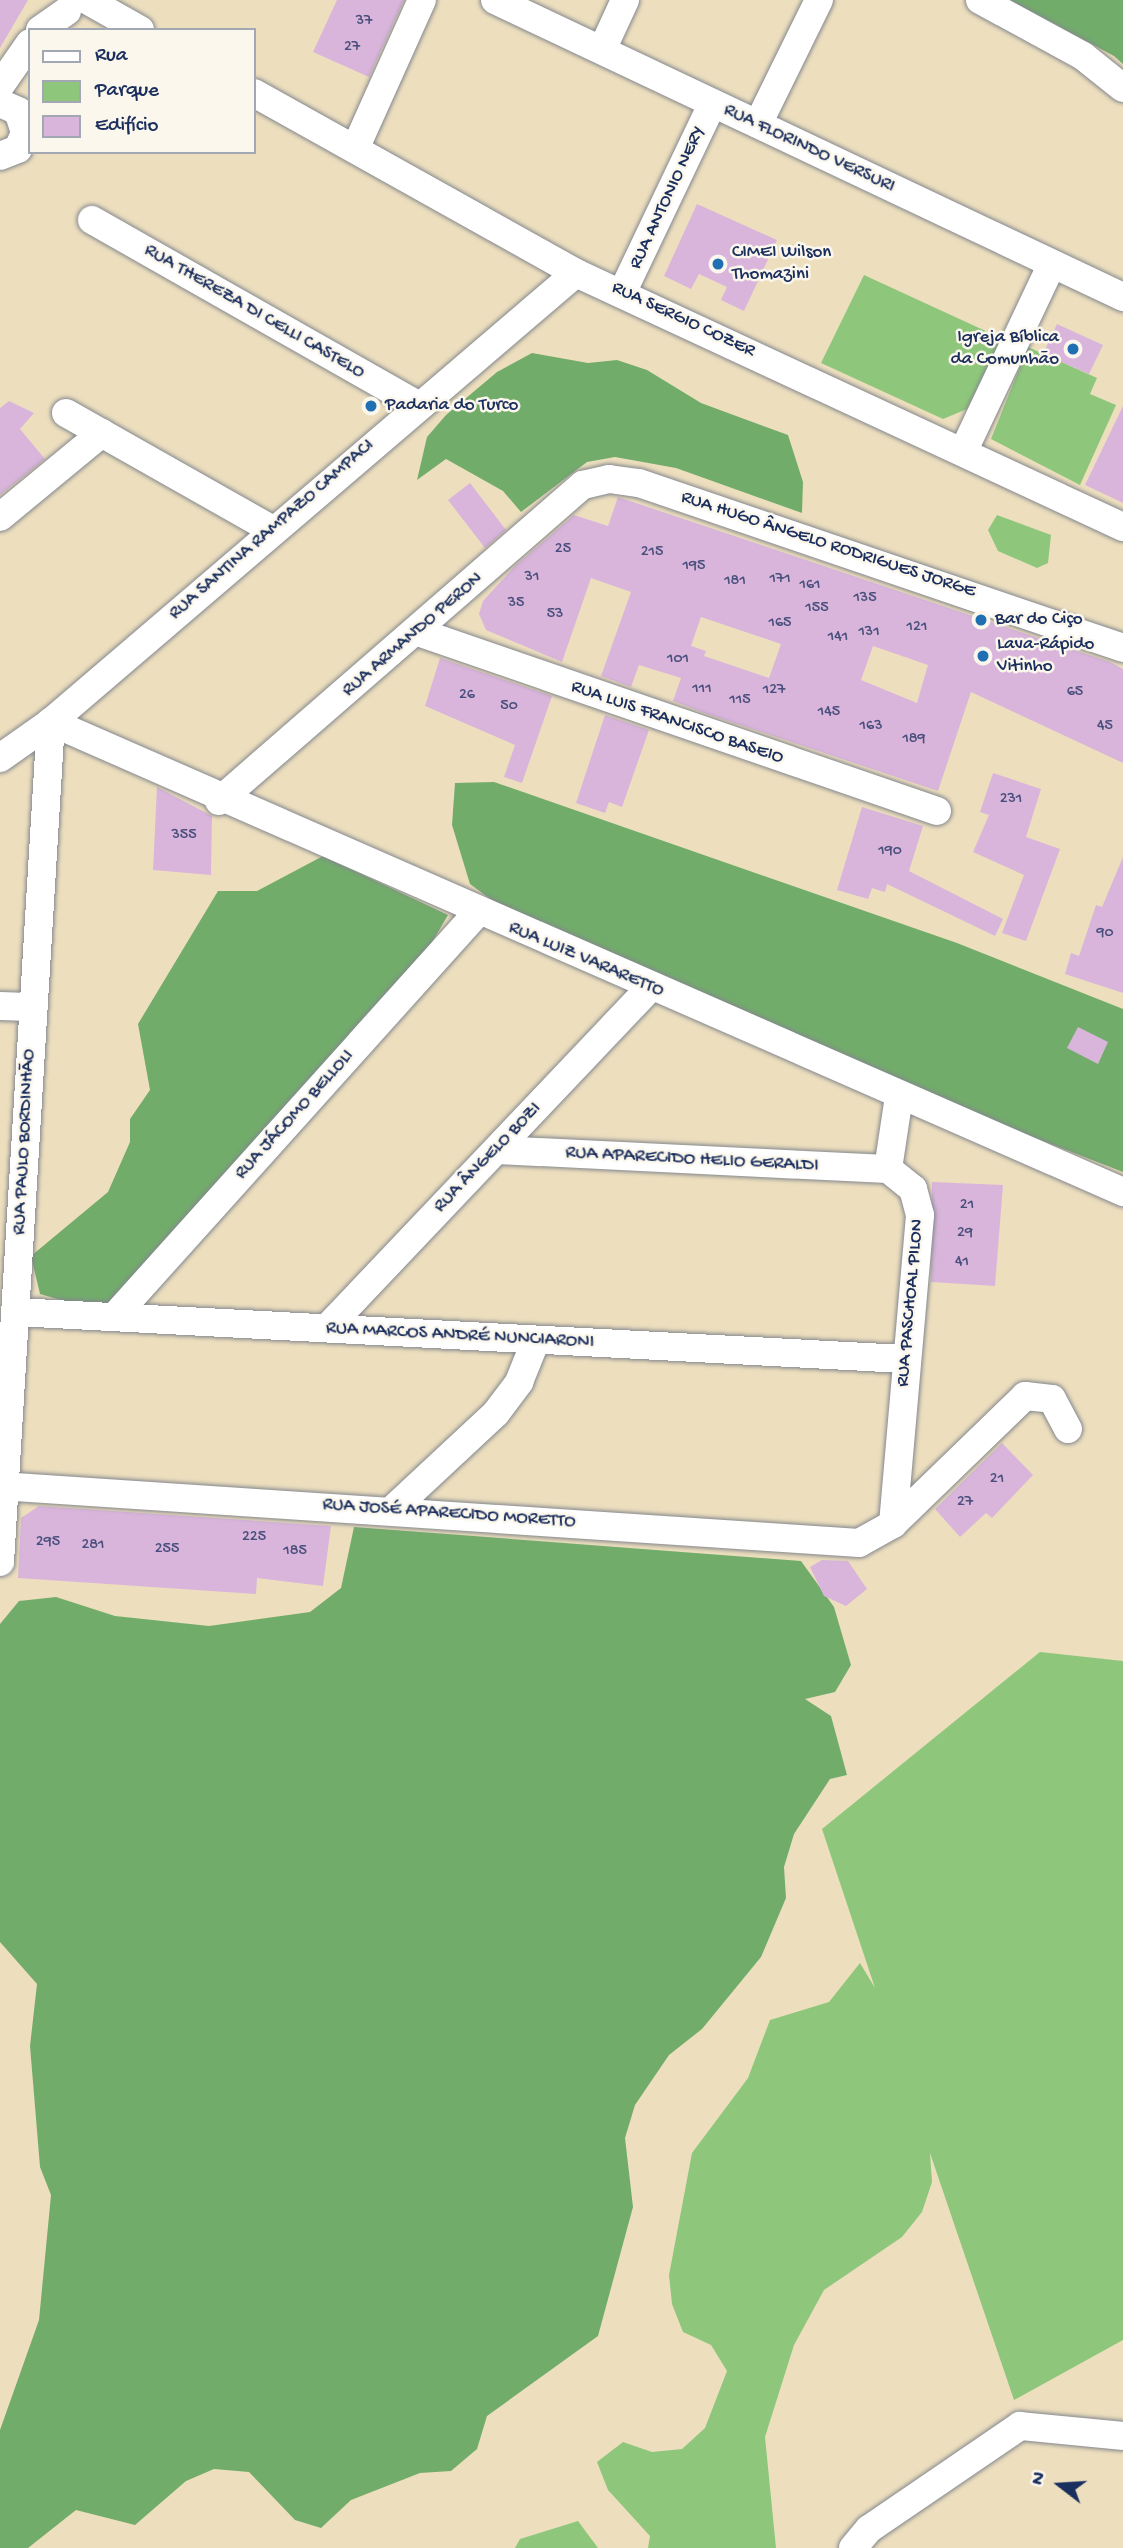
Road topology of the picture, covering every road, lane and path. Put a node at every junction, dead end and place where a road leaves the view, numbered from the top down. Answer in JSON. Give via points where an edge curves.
{"nodes":[{"id":1,"x":422,"y":0,"type":"edge"},
{"id":2,"x":495,"y":0,"type":"edge"},
{"id":3,"x":625,"y":0,"type":"edge"},
{"id":4,"x":819,"y":0,"type":"edge"},
{"id":5,"x":980,"y":0,"type":"edge"},
{"id":6,"x":72,"y":10,"type":"edge"},
{"id":7,"x":43,"y":28,"type":"edge"},
{"id":8,"x":134,"y":28,"type":"edge"},
{"id":9,"x":28,"y":46,"type":"edge"},
{"id":10,"x":601,"y":50,"type":"junction"},
{"id":11,"x":0,"y":86,"type":"edge"},
{"id":12,"x":1123,"y":88,"type":"edge"},
{"id":13,"x":256,"y":94,"type":"edge"},
{"id":14,"x":0,"y":103,"type":"edge"},
{"id":15,"x":712,"y":104,"type":"junction"},
{"id":16,"x":27,"y":115,"type":"edge"},
{"id":17,"x":758,"y":124,"type":"junction"},
{"id":18,"x":355,"y":149,"type":"junction"},
{"id":19,"x":0,"y":156,"type":"edge"},
{"id":20,"x":92,"y":220,"type":"dead end"},
{"id":21,"x":1052,"y":264,"type":"junction"},
{"id":22,"x":576,"y":273,"type":"junction"},
{"id":23,"x":623,"y":291,"type":"junction"},
{"id":24,"x":1123,"y":297,"type":"edge"},
{"id":25,"x":417,"y":405,"type":"junction"},
{"id":26,"x":66,"y":413,"type":"dead end"},
{"id":27,"x":102,"y":433,"type":"junction"},
{"id":28,"x":963,"y":452,"type":"junction"},
{"id":29,"x":609,"y":479,"type":"joint"},
{"id":30,"x":0,"y":517,"type":"edge"},
{"id":31,"x":1123,"y":527,"type":"edge"},
{"id":32,"x":273,"y":530,"type":"junction"},
{"id":33,"x":418,"y":632,"type":"junction"},
{"id":34,"x":1123,"y":648,"type":"edge"},
{"id":35,"x":51,"y":722,"type":"junction"},
{"id":36,"x":0,"y":758,"type":"edge"},
{"id":37,"x":219,"y":801,"type":"junction"},
{"id":38,"x":937,"y":811,"type":"dead end"},
{"id":39,"x":477,"y":913,"type":"junction"},
{"id":40,"x":650,"y":988,"type":"junction"},
{"id":41,"x":0,"y":1006,"type":"edge"},
{"id":42,"x":33,"y":1007,"type":"junction"},
{"id":43,"x":899,"y":1096,"type":"junction"},
{"id":44,"x":496,"y":1150,"type":"junction"},
{"id":45,"x":888,"y":1170,"type":"junction"},
{"id":46,"x":1123,"y":1192,"type":"edge"},
{"id":47,"x":16,"y":1312,"type":"junction"},
{"id":48,"x":114,"y":1317,"type":"junction"},
{"id":49,"x":327,"y":1328,"type":"junction"},
{"id":50,"x":536,"y":1340,"type":"junction"},
{"id":51,"x":905,"y":1359,"type":"junction"},
{"id":52,"x":1068,"y":1429,"type":"dead end"},
{"id":53,"x":3,"y":1486,"type":"edge"},
{"id":54,"x":392,"y":1510,"type":"junction"},
{"id":55,"x":893,"y":1524,"type":"junction"},
{"id":56,"x":0,"y":1562,"type":"edge"},
{"id":57,"x":1123,"y":2436,"type":"edge"},
{"id":58,"x":853,"y":2548,"type":"edge"}],
"edges":[{"from":1,"to":18,"type":"street"},
{"from":2,"to":10,"type":"street","name":"RUA FLORINDO VERSURI"},
{"from":3,"to":10,"type":"street"},
{"from":4,"to":17,"type":"street"},
{"from":5,"to":12,"type":"street","via":[[1083,55]]},
{"from":6,"to":7,"type":"street"},
{"from":6,"to":8,"type":"street"},
{"from":9,"to":11,"type":"street"},
{"from":10,"to":15,"type":"street","name":"RUA FLORINDO VERSURI"},
{"from":13,"to":18,"type":"street","name":"RUA SERGIO COZER"},
{"from":14,"to":16,"type":"street"},
{"from":15,"to":17,"type":"street","name":"RUA FLORINDO VERSURI"},
{"from":15,"to":23,"type":"street","name":"RUA ANTONIO NERY"},
{"from":16,"to":19,"type":"street","via":[[18,149]]},
{"from":17,"to":21,"type":"street","name":"RUA FLORINDO VERSURI"},
{"from":18,"to":22,"type":"street","name":"RUA SERGIO COZER"},
{"from":20,"to":25,"type":"street","name":"RUA THEREZA DI CELLI CASTELO"},
{"from":21,"to":24,"type":"street","name":"RUA FLORINDO VERSURI"},
{"from":21,"to":28,"type":"street"},
{"from":22,"to":23,"type":"street","name":"RUA SERGIO COZER"},
{"from":22,"to":25,"type":"street","name":"RUA SANTINA RAMPAZO CAMPACI"},
{"from":23,"to":28,"type":"street","name":"RUA SERGIO COZER"},
{"from":25,"to":32,"type":"street","name":"RUA SANTINA RAMPAZO CAMPACI"},
{"from":26,"to":27,"type":"street"},
{"from":27,"to":30,"type":"street"},
{"from":27,"to":32,"type":"street"},
{"from":28,"to":31,"type":"street","name":"RUA SERGIO COZER"},
{"from":29,"to":33,"type":"street","name":"RUA ARMANDO PERON","via":[[583,485]]},
{"from":29,"to":34,"type":"street","name":"RUA HUGO ÂNGELO RODRIGUES JORGE","via":[[639,482]]},
{"from":32,"to":35,"type":"street","name":"RUA SANTINA RAMPAZO CAMPACI"},
{"from":33,"to":37,"type":"street","name":"RUA ARMANDO PERON"},
{"from":33,"to":38,"type":"street","name":"RUA LUIS FRANCISCO BASEIO"},
{"from":35,"to":36,"type":"street","name":"RUA SANTINA RAMPAZO CAMPACI"},
{"from":35,"to":37,"type":"street","name":"RUA LUIZ VARARETTO"},
{"from":35,"to":42,"type":"street","name":"RUA PAULO BORDINHÃO"},
{"from":37,"to":39,"type":"street","name":"RUA LUIZ VARARETTO"},
{"from":39,"to":40,"type":"street","name":"RUA LUIZ VARARETTO"},
{"from":39,"to":48,"type":"street","name":"RUA JÁCOMO BELLOLI"},
{"from":40,"to":43,"type":"street","name":"RUA LUIZ VARARETTO"},
{"from":40,"to":44,"type":"street","name":"RUA ÂNGELO BOZI"},
{"from":41,"to":42,"type":"street"},
{"from":42,"to":47,"type":"street","name":"RUA PAULO BORDINHÃO"},
{"from":43,"to":45,"type":"street"},
{"from":43,"to":46,"type":"street","name":"RUA LUIZ VARARETTO"},
{"from":44,"to":45,"type":"street","name":"RUA APARECIDO HELIO GERALDI"},
{"from":44,"to":49,"type":"street","name":"RUA ÂNGELO BOZI"},
{"from":45,"to":51,"type":"street","name":"RUA PASCHOAL PILON","via":[[913,1189],[920,1214]]},
{"from":47,"to":48,"type":"street","name":"RUA MARCOS ANDRÉ NUNCIARONI"},
{"from":47,"to":53,"type":"street","name":"RUA PAULO BORDINHÃO"},
{"from":48,"to":49,"type":"street","name":"RUA MARCOS ANDRÉ NUNCIARONI"},
{"from":49,"to":50,"type":"street","name":"RUA MARCOS ANDRÉ NUNCIARONI"},
{"from":50,"to":51,"type":"street","name":"RUA MARCOS ANDRÉ NUNCIARONI"},
{"from":50,"to":54,"type":"street","via":[[519,1382],[496,1413]]},
{"from":51,"to":55,"type":"street","name":"RUA PASCHOAL PILON"},
{"from":52,"to":55,"type":"street","name":"RUA JOSÉ APARECIDO MORETTO","via":[[1052,1399],[1025,1396]]},
{"from":53,"to":54,"type":"street","name":"RUA JOSÉ APARECIDO MORETTO"},
{"from":53,"to":56,"type":"street","name":"RUA PAULO BORDINHÃO"},
{"from":54,"to":55,"type":"street","name":"RUA JOSÉ APARECIDO MORETTO","via":[[859,1543]]},
{"from":57,"to":58,"type":"street","via":[[1020,2426],[869,2529]]}]}
